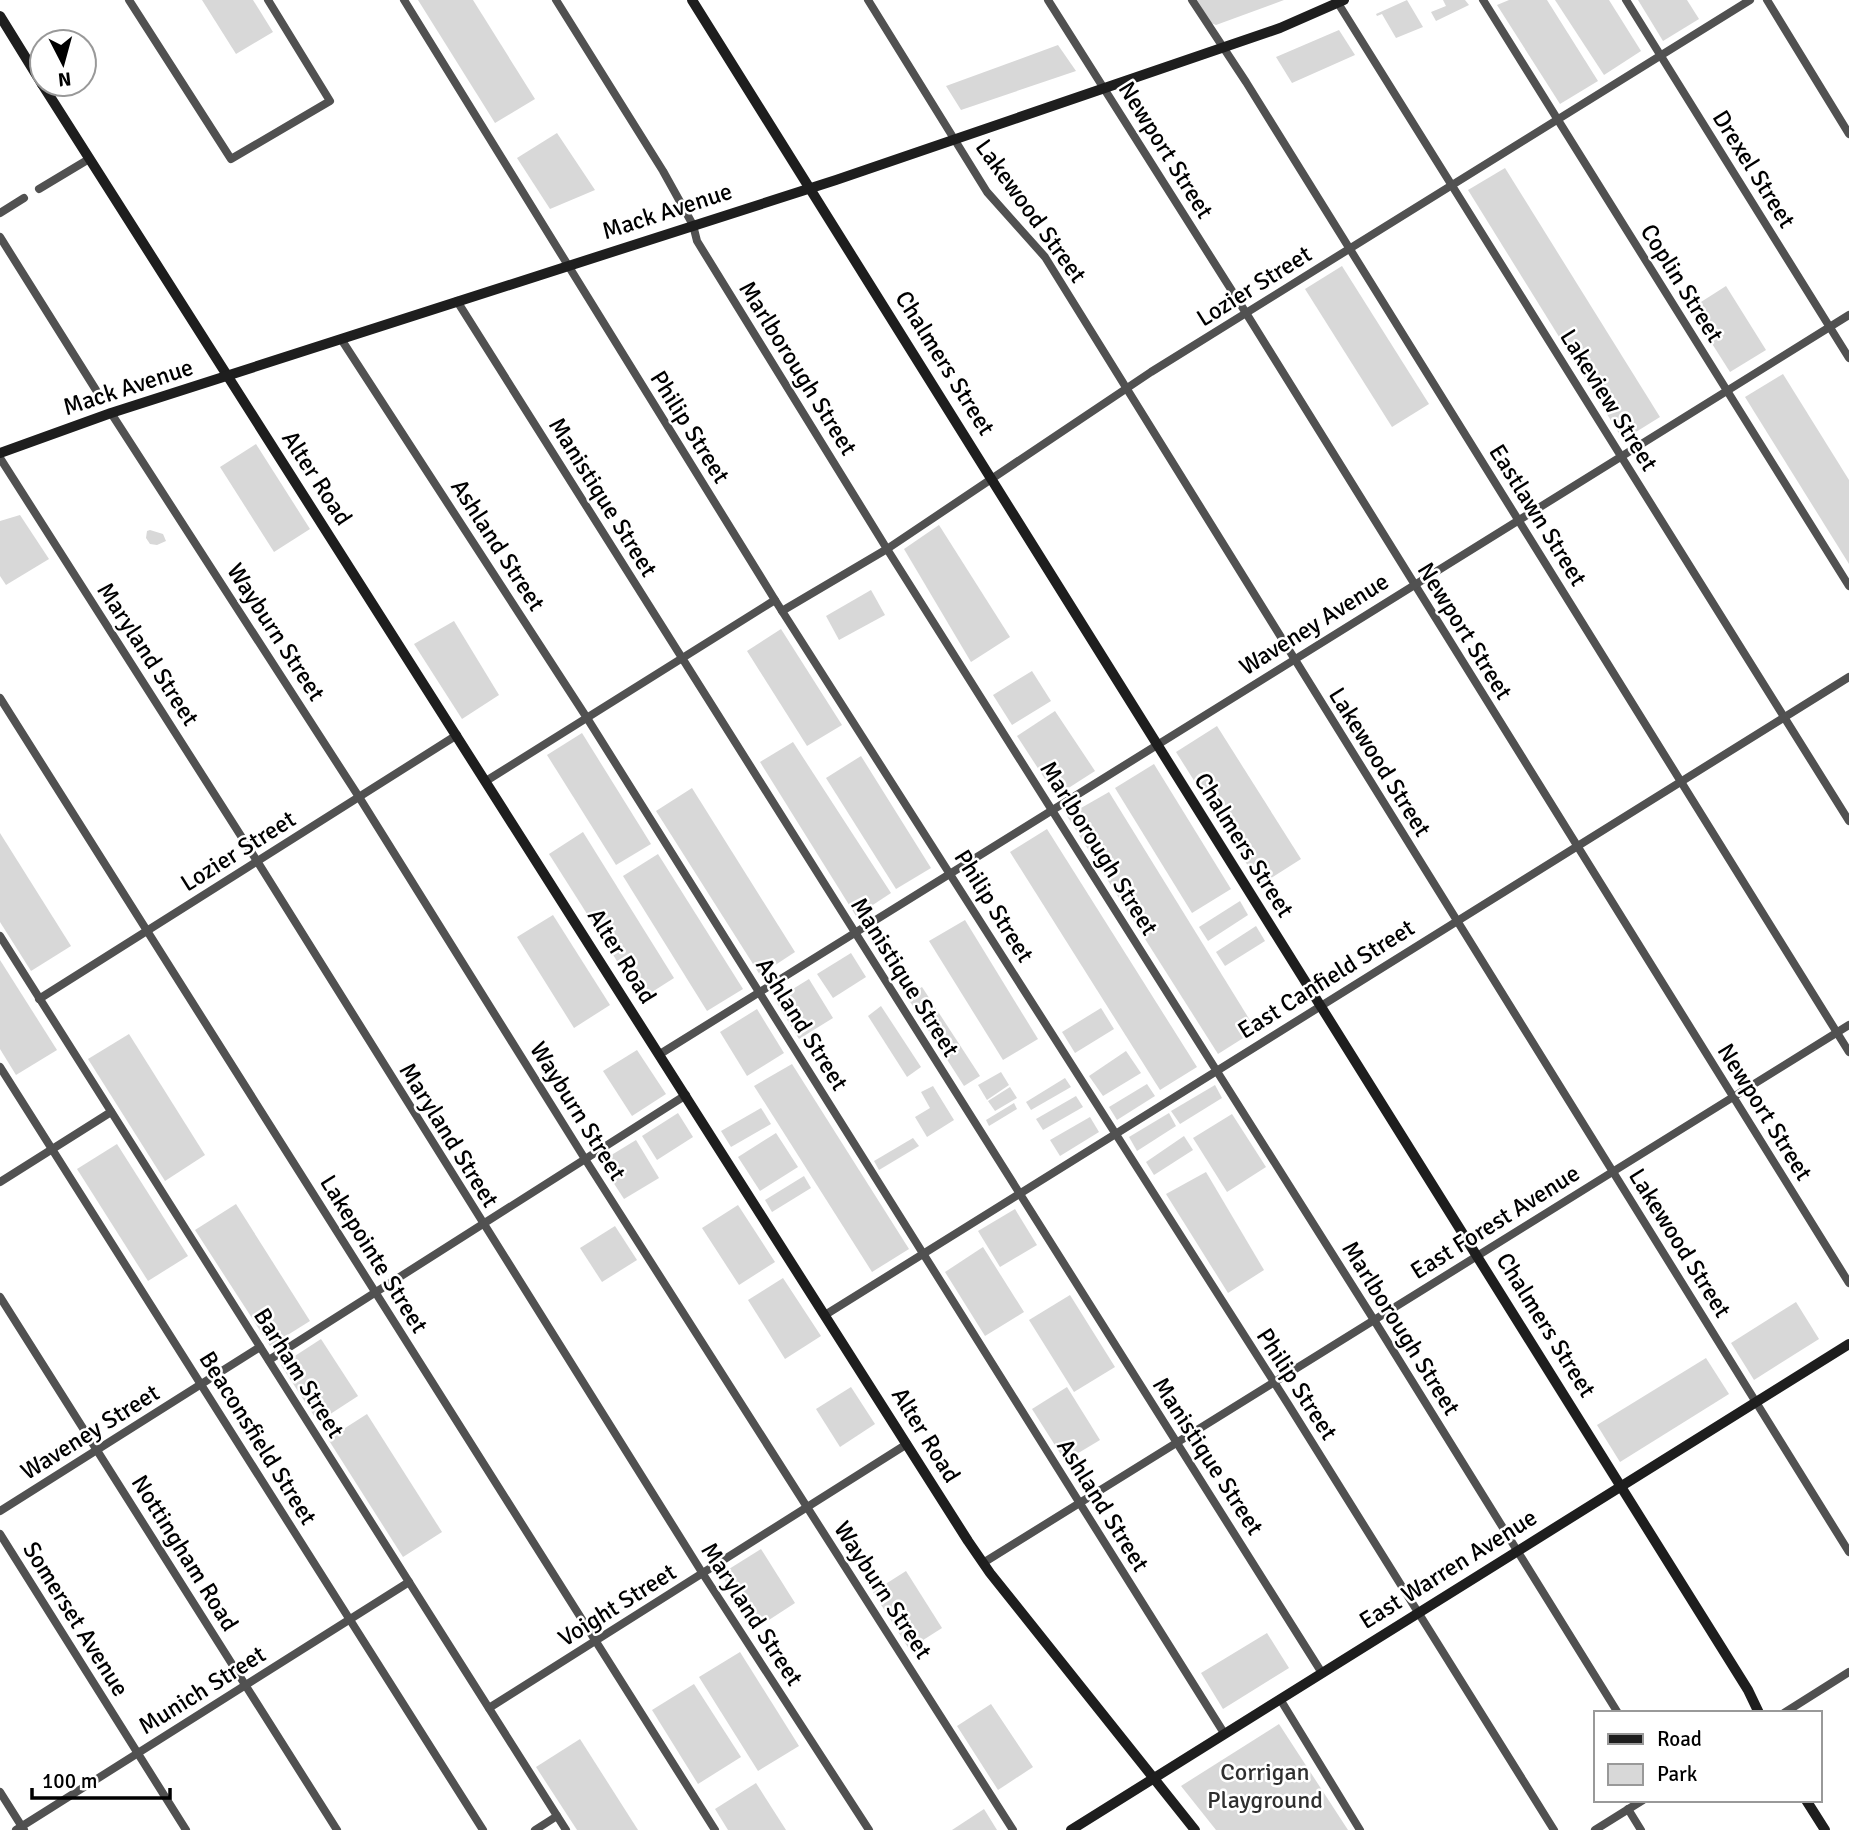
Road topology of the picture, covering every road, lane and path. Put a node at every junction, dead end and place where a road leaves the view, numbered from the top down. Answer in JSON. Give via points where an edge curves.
{"nodes":[{"id":1,"x":129,"y":0,"type":"edge"},
{"id":2,"x":268,"y":0,"type":"edge"},
{"id":3,"x":404,"y":0,"type":"edge"},
{"id":4,"x":556,"y":0,"type":"edge"},
{"id":5,"x":692,"y":0,"type":"edge"},
{"id":6,"x":869,"y":0,"type":"edge"},
{"id":7,"x":1048,"y":0,"type":"edge"},
{"id":8,"x":1192,"y":0,"type":"edge"},
{"id":9,"x":1483,"y":0,"type":"edge"},
{"id":10,"x":1626,"y":0,"type":"edge"},
{"id":11,"x":1750,"y":0,"type":"edge"},
{"id":12,"x":1767,"y":0,"type":"edge"},
{"id":13,"x":1339,"y":1,"type":"edge"},
{"id":14,"x":0,"y":16,"type":"edge"},
{"id":15,"x":1223,"y":48,"type":"junction"},
{"id":16,"x":1661,"y":56,"type":"junction"},
{"id":17,"x":28,"y":61,"type":"edge"},
{"id":18,"x":1105,"y":89,"type":"junction"},
{"id":19,"x":51,"y":98,"type":"edge"},
{"id":20,"x":1557,"y":120,"type":"junction"},
{"id":21,"x":1849,"y":134,"type":"edge"},
{"id":22,"x":956,"y":139,"type":"junction"},
{"id":23,"x":89,"y":159,"type":"junction"},
{"id":24,"x":1452,"y":185,"type":"junction"},
{"id":25,"x":810,"y":188,"type":"junction"},
{"id":26,"x":39,"y":189,"type":"dead end"},
{"id":27,"x":24,"y":198,"type":"dead end"},
{"id":28,"x":0,"y":212,"type":"edge"},
{"id":29,"x":693,"y":225,"type":"junction"},
{"id":30,"x":0,"y":237,"type":"edge"},
{"id":31,"x":1350,"y":249,"type":"junction"},
{"id":32,"x":567,"y":265,"type":"junction"},
{"id":33,"x":457,"y":301,"type":"junction"},
{"id":34,"x":1246,"y":313,"type":"junction"},
{"id":35,"x":1849,"y":315,"type":"edge"},
{"id":36,"x":1830,"y":327,"type":"junction"},
{"id":37,"x":341,"y":339,"type":"junction"},
{"id":38,"x":1849,"y":358,"type":"edge"},
{"id":39,"x":227,"y":376,"type":"junction"},
{"id":40,"x":1126,"y":388,"type":"junction"},
{"id":41,"x":96,"y":390,"type":"dead end"},
{"id":42,"x":1727,"y":391,"type":"junction"},
{"id":43,"x":111,"y":413,"type":"junction"},
{"id":44,"x":0,"y":453,"type":"edge"},
{"id":45,"x":1622,"y":456,"type":"junction"},
{"id":46,"x":0,"y":458,"type":"edge"},
{"id":47,"x":992,"y":477,"type":"junction"},
{"id":48,"x":1519,"y":520,"type":"junction"},
{"id":49,"x":887,"y":549,"type":"junction"},
{"id":50,"x":1413,"y":585,"type":"junction"},
{"id":51,"x":1849,"y":586,"type":"edge"},
{"id":52,"x":775,"y":600,"type":"junction"},
{"id":53,"x":782,"y":611,"type":"junction"},
{"id":54,"x":682,"y":659,"type":"junction"},
{"id":55,"x":1294,"y":660,"type":"junction"},
{"id":56,"x":1849,"y":677,"type":"edge"},
{"id":57,"x":0,"y":698,"type":"edge"},
{"id":58,"x":1785,"y":717,"type":"junction"},
{"id":59,"x":587,"y":718,"type":"junction"},
{"id":60,"x":457,"y":735,"type":"junction"},
{"id":61,"x":1157,"y":746,"type":"junction"},
{"id":62,"x":486,"y":781,"type":"junction"},
{"id":63,"x":1681,"y":781,"type":"junction"},
{"id":64,"x":359,"y":797,"type":"junction"},
{"id":65,"x":1053,"y":811,"type":"junction"},
{"id":66,"x":1849,"y":821,"type":"edge"},
{"id":67,"x":1577,"y":846,"type":"junction"},
{"id":68,"x":257,"y":861,"type":"junction"},
{"id":69,"x":951,"y":873,"type":"junction"},
{"id":70,"x":1457,"y":920,"type":"junction"},
{"id":71,"x":147,"y":931,"type":"junction"},
{"id":72,"x":854,"y":932,"type":"junction"},
{"id":73,"x":0,"y":936,"type":"edge"},
{"id":74,"x":759,"y":992,"type":"junction"},
{"id":75,"x":40,"y":999,"type":"junction"},
{"id":76,"x":1320,"y":1006,"type":"junction"},
{"id":77,"x":1849,"y":1025,"type":"edge"},
{"id":78,"x":1837,"y":1032,"type":"junction"},
{"id":79,"x":1849,"y":1052,"type":"edge"},
{"id":80,"x":660,"y":1054,"type":"junction"},
{"id":81,"x":0,"y":1067,"type":"edge"},
{"id":82,"x":1216,"y":1070,"type":"junction"},
{"id":83,"x":686,"y":1096,"type":"junction"},
{"id":84,"x":1733,"y":1097,"type":"junction"},
{"id":85,"x":111,"y":1112,"type":"junction"},
{"id":86,"x":1114,"y":1134,"type":"junction"},
{"id":87,"x":52,"y":1149,"type":"junction"},
{"id":88,"x":585,"y":1159,"type":"junction"},
{"id":89,"x":1613,"y":1171,"type":"junction"},
{"id":90,"x":0,"y":1182,"type":"edge"},
{"id":91,"x":1019,"y":1194,"type":"junction"},
{"id":92,"x":483,"y":1225,"type":"junction"},
{"id":93,"x":923,"y":1254,"type":"junction"},
{"id":94,"x":1478,"y":1255,"type":"junction"},
{"id":95,"x":1849,"y":1283,"type":"edge"},
{"id":96,"x":376,"y":1292,"type":"junction"},
{"id":97,"x":0,"y":1297,"type":"edge"},
{"id":98,"x":825,"y":1315,"type":"junction"},
{"id":99,"x":1374,"y":1320,"type":"junction"},
{"id":100,"x":1849,"y":1344,"type":"edge"},
{"id":101,"x":260,"y":1347,"type":"junction"},
{"id":102,"x":269,"y":1360,"type":"junction"},
{"id":103,"x":1273,"y":1382,"type":"junction"},
{"id":104,"x":201,"y":1385,"type":"junction"},
{"id":105,"x":1756,"y":1402,"type":"junction"},
{"id":106,"x":1178,"y":1442,"type":"junction"},
{"id":107,"x":907,"y":1444,"type":"junction"},
{"id":108,"x":97,"y":1450,"type":"junction"},
{"id":109,"x":1621,"y":1486,"type":"junction"},
{"id":110,"x":1079,"y":1503,"type":"junction"},
{"id":111,"x":808,"y":1508,"type":"junction"},
{"id":112,"x":0,"y":1511,"type":"edge"},
{"id":113,"x":0,"y":1534,"type":"edge"},
{"id":114,"x":1517,"y":1550,"type":"junction"},
{"id":115,"x":1849,"y":1552,"type":"edge"},
{"id":116,"x":983,"y":1563,"type":"junction"},
{"id":117,"x":702,"y":1574,"type":"junction"},
{"id":118,"x":409,"y":1581,"type":"junction"},
{"id":119,"x":1418,"y":1612,"type":"junction"},
{"id":120,"x":349,"y":1619,"type":"junction"},
{"id":121,"x":596,"y":1642,"type":"junction"},
{"id":122,"x":1849,"y":1672,"type":"edge"},
{"id":123,"x":1322,"y":1673,"type":"junction"},
{"id":124,"x":246,"y":1685,"type":"junction"},
{"id":125,"x":1280,"y":1699,"type":"junction"},
{"id":126,"x":489,"y":1708,"type":"junction"},
{"id":127,"x":1617,"y":1711,"type":"edge"},
{"id":128,"x":1758,"y":1711,"type":"edge"},
{"id":129,"x":1787,"y":1711,"type":"edge"},
{"id":130,"x":1224,"y":1733,"type":"junction"},
{"id":131,"x":138,"y":1753,"type":"junction"},
{"id":132,"x":1153,"y":1778,"type":"junction"},
{"id":133,"x":0,"y":1792,"type":"edge"},
{"id":134,"x":1640,"y":1802,"type":"edge"},
{"id":135,"x":1807,"y":1802,"type":"edge"},
{"id":136,"x":1628,"y":1809,"type":"junction"},
{"id":137,"x":557,"y":1816,"type":"junction"},
{"id":138,"x":21,"y":1829,"type":"edge"},
{"id":139,"x":186,"y":1830,"type":"edge"},
{"id":140,"x":337,"y":1830,"type":"edge"},
{"id":141,"x":483,"y":1830,"type":"edge"},
{"id":142,"x":535,"y":1830,"type":"edge"},
{"id":143,"x":566,"y":1830,"type":"edge"},
{"id":144,"x":715,"y":1830,"type":"edge"},
{"id":145,"x":869,"y":1830,"type":"edge"},
{"id":146,"x":1013,"y":1830,"type":"edge"},
{"id":147,"x":1071,"y":1830,"type":"edge"},
{"id":148,"x":1195,"y":1830,"type":"edge"},
{"id":149,"x":1360,"y":1830,"type":"edge"},
{"id":150,"x":1553,"y":1830,"type":"edge"},
{"id":151,"x":1595,"y":1830,"type":"edge"},
{"id":152,"x":1641,"y":1830,"type":"edge"},
{"id":153,"x":1825,"y":1830,"type":"edge"}],
"edges":[{"from":1,"to":2,"type":"street","via":[[231,159],[330,101]]},
{"from":3,"to":32,"type":"street","name":"Philip Street"},
{"from":4,"to":29,"type":"street","name":"Marlborough Street"},
{"from":5,"to":25,"type":"street","name":"Chalmers Street"},
{"from":6,"to":22,"type":"street","name":"Lakewood Street"},
{"from":7,"to":18,"type":"street","name":"Newport Street"},
{"from":8,"to":15,"type":"street","name":"Eastlawn Street"},
{"from":9,"to":20,"type":"street","name":"Coplin Street"},
{"from":10,"to":16,"type":"street","name":"Drexel Street"},
{"from":11,"to":16,"type":"street","name":"Lozier Street"},
{"from":12,"to":21,"type":"street"},
{"from":13,"to":15,"type":"street","name":"Mack Avenue"},
{"from":13,"to":24,"type":"street","name":"Lakeview Street"},
{"from":14,"to":17,"type":"street","name":"Alter Road"},
{"from":15,"to":18,"type":"street","name":"Mack Avenue"},
{"from":15,"to":31,"type":"street","name":"Eastlawn Street"},
{"from":16,"to":20,"type":"street","name":"Lozier Street"},
{"from":16,"to":36,"type":"street","name":"Drexel Street"},
{"from":18,"to":22,"type":"street","name":"Mack Avenue"},
{"from":18,"to":34,"type":"street","name":"Newport Street"},
{"from":19,"to":23,"type":"street","name":"Alter Road"},
{"from":20,"to":24,"type":"street","name":"Lozier Street"},
{"from":20,"to":42,"type":"street","name":"Coplin Street"},
{"from":22,"to":25,"type":"street","name":"Mack Avenue"},
{"from":22,"to":40,"type":"street","name":"Lakewood Street","via":[[987,192],[1045,257]]},
{"from":23,"to":26,"type":"street"},
{"from":23,"to":39,"type":"street","name":"Alter Road"},
{"from":24,"to":31,"type":"street","name":"Lozier Street"},
{"from":24,"to":45,"type":"street","name":"Lakeview Street"},
{"from":25,"to":29,"type":"street","name":"Mack Avenue"},
{"from":25,"to":47,"type":"street","name":"Chalmers Street"},
{"from":27,"to":28,"type":"street"},
{"from":29,"to":32,"type":"street","name":"Mack Avenue"},
{"from":29,"to":49,"type":"street","name":"Marlborough Street","via":[[697,241]]},
{"from":30,"to":41,"type":"street"},
{"from":31,"to":34,"type":"street","name":"Lozier Street"},
{"from":31,"to":48,"type":"street","name":"Eastlawn Street"},
{"from":32,"to":33,"type":"street","name":"Mack Avenue"},
{"from":32,"to":52,"type":"street","name":"Philip Street"},
{"from":33,"to":37,"type":"street","name":"Mack Avenue"},
{"from":33,"to":54,"type":"street","name":"Manistique Street"},
{"from":34,"to":40,"type":"street","name":"Lozier Street"},
{"from":34,"to":50,"type":"street","name":"Newport Street"},
{"from":35,"to":36,"type":"street","name":"Waveney Avenue"},
{"from":36,"to":38,"type":"street","name":"Drexel Street"},
{"from":36,"to":42,"type":"street","name":"Waveney Avenue"},
{"from":37,"to":39,"type":"street","name":"Mack Avenue"},
{"from":37,"to":59,"type":"street","name":"Ashland Street"},
{"from":39,"to":43,"type":"street","name":"Mack Avenue"},
{"from":39,"to":60,"type":"street","name":"Alter Road"},
{"from":40,"to":47,"type":"street","name":"Lozier Street"},
{"from":40,"to":55,"type":"street","name":"Lakewood Street"},
{"from":42,"to":45,"type":"street","name":"Waveney Avenue"},
{"from":42,"to":51,"type":"street","name":"Coplin Street"},
{"from":43,"to":44,"type":"street","name":"Mack Avenue"},
{"from":43,"to":64,"type":"street","name":"Wayburn Street"},
{"from":45,"to":48,"type":"street","name":"Waveney Avenue"},
{"from":45,"to":58,"type":"street","name":"Lakeview Street"},
{"from":46,"to":68,"type":"street","name":"Maryland Street"},
{"from":47,"to":49,"type":"street","name":"Lozier Street"},
{"from":47,"to":61,"type":"street","name":"Chalmers Street"},
{"from":48,"to":50,"type":"street","name":"Waveney Avenue"},
{"from":48,"to":63,"type":"street","name":"Eastlawn Street"},
{"from":49,"to":53,"type":"street","name":"Lozier Street"},
{"from":49,"to":65,"type":"street","name":"Marlborough Street"},
{"from":50,"to":55,"type":"street","name":"Waveney Avenue"},
{"from":50,"to":67,"type":"street","name":"Newport Street"},
{"from":52,"to":53,"type":"street","name":"Philip Street"},
{"from":52,"to":54,"type":"street"},
{"from":53,"to":69,"type":"street","name":"Philip Street"},
{"from":54,"to":59,"type":"street"},
{"from":54,"to":72,"type":"street","name":"Manistique Street"},
{"from":55,"to":61,"type":"street","name":"Waveney Avenue"},
{"from":55,"to":70,"type":"street","name":"Lakewood Street"},
{"from":56,"to":58,"type":"street","name":"East Canfield Street"},
{"from":57,"to":71,"type":"street","name":"Lakepointe Street"},
{"from":58,"to":63,"type":"street","name":"East Canfield Street"},
{"from":58,"to":66,"type":"street","name":"Lakeview Street"},
{"from":59,"to":62,"type":"street"},
{"from":59,"to":74,"type":"street","name":"Ashland Street"},
{"from":60,"to":62,"type":"street","name":"Alter Road"},
{"from":60,"to":64,"type":"street","name":"Lozier Street"},
{"from":61,"to":65,"type":"street"},
{"from":61,"to":76,"type":"street","name":"Chalmers Street"},
{"from":62,"to":80,"type":"street","name":"Alter Road"},
{"from":63,"to":67,"type":"street","name":"East Canfield Street"},
{"from":63,"to":78,"type":"street","name":"Eastlawn Street"},
{"from":64,"to":68,"type":"street","name":"Lozier Street"},
{"from":64,"to":88,"type":"street","name":"Wayburn Street"},
{"from":65,"to":69,"type":"street"},
{"from":65,"to":82,"type":"street","name":"Marlborough Street"},
{"from":67,"to":70,"type":"street","name":"East Canfield Street"},
{"from":67,"to":84,"type":"street","name":"Newport Street"},
{"from":68,"to":71,"type":"street","name":"Lozier Street"},
{"from":68,"to":92,"type":"street","name":"Maryland Street"},
{"from":69,"to":72,"type":"street"},
{"from":69,"to":86,"type":"street","name":"Philip Street"},
{"from":70,"to":76,"type":"street","name":"East Canfield Street"},
{"from":70,"to":89,"type":"street","name":"Lakewood Street"},
{"from":71,"to":75,"type":"street","name":"Lozier Street"},
{"from":71,"to":96,"type":"street","name":"Lakepointe Street"},
{"from":72,"to":74,"type":"street"},
{"from":72,"to":91,"type":"street","name":"Manistique Street"},
{"from":73,"to":75,"type":"street","name":"Barham Street"},
{"from":74,"to":80,"type":"street"},
{"from":74,"to":93,"type":"street","name":"Ashland Street"},
{"from":75,"to":85,"type":"street","name":"Barham Street"},
{"from":76,"to":82,"type":"street","name":"East Canfield Street"},
{"from":76,"to":94,"type":"street","name":"Chalmers Street"},
{"from":77,"to":78,"type":"street","name":"East Forest Avenue"},
{"from":78,"to":79,"type":"street","name":"Eastlawn Street"},
{"from":78,"to":84,"type":"street","name":"East Forest Avenue"},
{"from":80,"to":83,"type":"street","name":"Alter Road"},
{"from":81,"to":87,"type":"street","name":"Beaconsfield Street"},
{"from":82,"to":86,"type":"street","name":"East Canfield Street"},
{"from":82,"to":99,"type":"street","name":"Marlborough Street"},
{"from":83,"to":88,"type":"street"},
{"from":83,"to":98,"type":"street","name":"Alter Road"},
{"from":84,"to":89,"type":"street","name":"East Forest Avenue"},
{"from":84,"to":95,"type":"street","name":"Newport Street"},
{"from":85,"to":87,"type":"street"},
{"from":85,"to":101,"type":"street","name":"Barham Street"},
{"from":86,"to":91,"type":"street","name":"East Canfield Street"},
{"from":86,"to":103,"type":"street","name":"Philip Street"},
{"from":87,"to":90,"type":"street"},
{"from":87,"to":104,"type":"street","name":"Beaconsfield Street"},
{"from":88,"to":92,"type":"street"},
{"from":88,"to":111,"type":"street","name":"Wayburn Street"},
{"from":89,"to":94,"type":"street","name":"East Forest Avenue"},
{"from":89,"to":105,"type":"street","name":"Lakewood Street"},
{"from":91,"to":93,"type":"street","name":"East Canfield Street"},
{"from":91,"to":106,"type":"street","name":"Manistique Street"},
{"from":92,"to":96,"type":"street"},
{"from":92,"to":117,"type":"street","name":"Maryland Street"},
{"from":93,"to":98,"type":"street","name":"East Canfield Street"},
{"from":93,"to":110,"type":"street","name":"Ashland Street"},
{"from":94,"to":99,"type":"street","name":"East Forest Avenue"},
{"from":94,"to":109,"type":"street","name":"Chalmers Street"},
{"from":96,"to":102,"type":"street"},
{"from":96,"to":121,"type":"street","name":"Lakepointe Street"},
{"from":97,"to":108,"type":"street","name":"Nottingham Road"},
{"from":98,"to":107,"type":"street","name":"Alter Road"},
{"from":99,"to":103,"type":"street","name":"East Forest Avenue"},
{"from":99,"to":114,"type":"street","name":"Marlborough Street"},
{"from":100,"to":105,"type":"street","name":"East Warren Avenue"},
{"from":101,"to":102,"type":"street","name":"Barham Street"},
{"from":101,"to":104,"type":"street"},
{"from":102,"to":118,"type":"street","name":"Barham Street"},
{"from":103,"to":106,"type":"street","name":"East Forest Avenue"},
{"from":103,"to":119,"type":"street","name":"Philip Street"},
{"from":104,"to":108,"type":"street","name":"Waveney Street"},
{"from":104,"to":120,"type":"street","name":"Beaconsfield Street"},
{"from":105,"to":109,"type":"street","name":"East Warren Avenue"},
{"from":105,"to":115,"type":"street","name":"Lakewood Street"},
{"from":106,"to":110,"type":"street","name":"East Forest Avenue"},
{"from":106,"to":123,"type":"street","name":"Manistique Street"},
{"from":107,"to":111,"type":"street","name":"Voight Street"},
{"from":107,"to":116,"type":"street","name":"Alter Road"},
{"from":108,"to":112,"type":"street","name":"Waveney Street"},
{"from":108,"to":124,"type":"street","name":"Nottingham Road"},
{"from":109,"to":114,"type":"street","name":"East Warren Avenue"},
{"from":109,"to":128,"type":"street","name":"Chalmers Street"},
{"from":110,"to":116,"type":"street","name":"East Forest Avenue"},
{"from":110,"to":130,"type":"street","name":"Ashland Street"},
{"from":111,"to":117,"type":"street","name":"Voight Street"},
{"from":111,"to":146,"type":"street","name":"Wayburn Street"},
{"from":113,"to":131,"type":"street","name":"Somerset Avenue"},
{"from":114,"to":119,"type":"street","name":"East Warren Avenue"},
{"from":114,"to":127,"type":"street","name":"Marlborough Street"},
{"from":116,"to":132,"type":"street","name":"Alter Road"},
{"from":117,"to":121,"type":"street","name":"Voight Street"},
{"from":117,"to":145,"type":"street","name":"Maryland Street"},
{"from":118,"to":120,"type":"street","name":"Munich Street"},
{"from":118,"to":126,"type":"street","name":"Barham Street"},
{"from":119,"to":123,"type":"street","name":"East Warren Avenue"},
{"from":119,"to":150,"type":"street","name":"Philip Street"},
{"from":120,"to":124,"type":"street","name":"Munich Street"},
{"from":120,"to":141,"type":"street","name":"Beaconsfield Street"},
{"from":121,"to":126,"type":"street","name":"Voight Street"},
{"from":121,"to":144,"type":"street","name":"Lakepointe Street"},
{"from":122,"to":129,"type":"street"},
{"from":123,"to":125,"type":"street","name":"East Warren Avenue"},
{"from":124,"to":131,"type":"street","name":"Munich Street"},
{"from":124,"to":140,"type":"street","name":"Nottingham Road"},
{"from":125,"to":130,"type":"street","name":"East Warren Avenue"},
{"from":125,"to":149,"type":"street"},
{"from":126,"to":137,"type":"street","name":"Barham Street"},
{"from":130,"to":132,"type":"street","name":"East Warren Avenue"},
{"from":131,"to":138,"type":"street","name":"Munich Street"},
{"from":131,"to":139,"type":"street","name":"Somerset Avenue"},
{"from":132,"to":147,"type":"street","name":"East Warren Avenue"},
{"from":132,"to":148,"type":"street","name":"Alter Road"},
{"from":133,"to":138,"type":"street"},
{"from":134,"to":136,"type":"street"},
{"from":135,"to":153,"type":"street"},
{"from":136,"to":151,"type":"street"},
{"from":136,"to":152,"type":"street"},
{"from":137,"to":142,"type":"street"},
{"from":137,"to":143,"type":"street","name":"Barham Street"}]}
